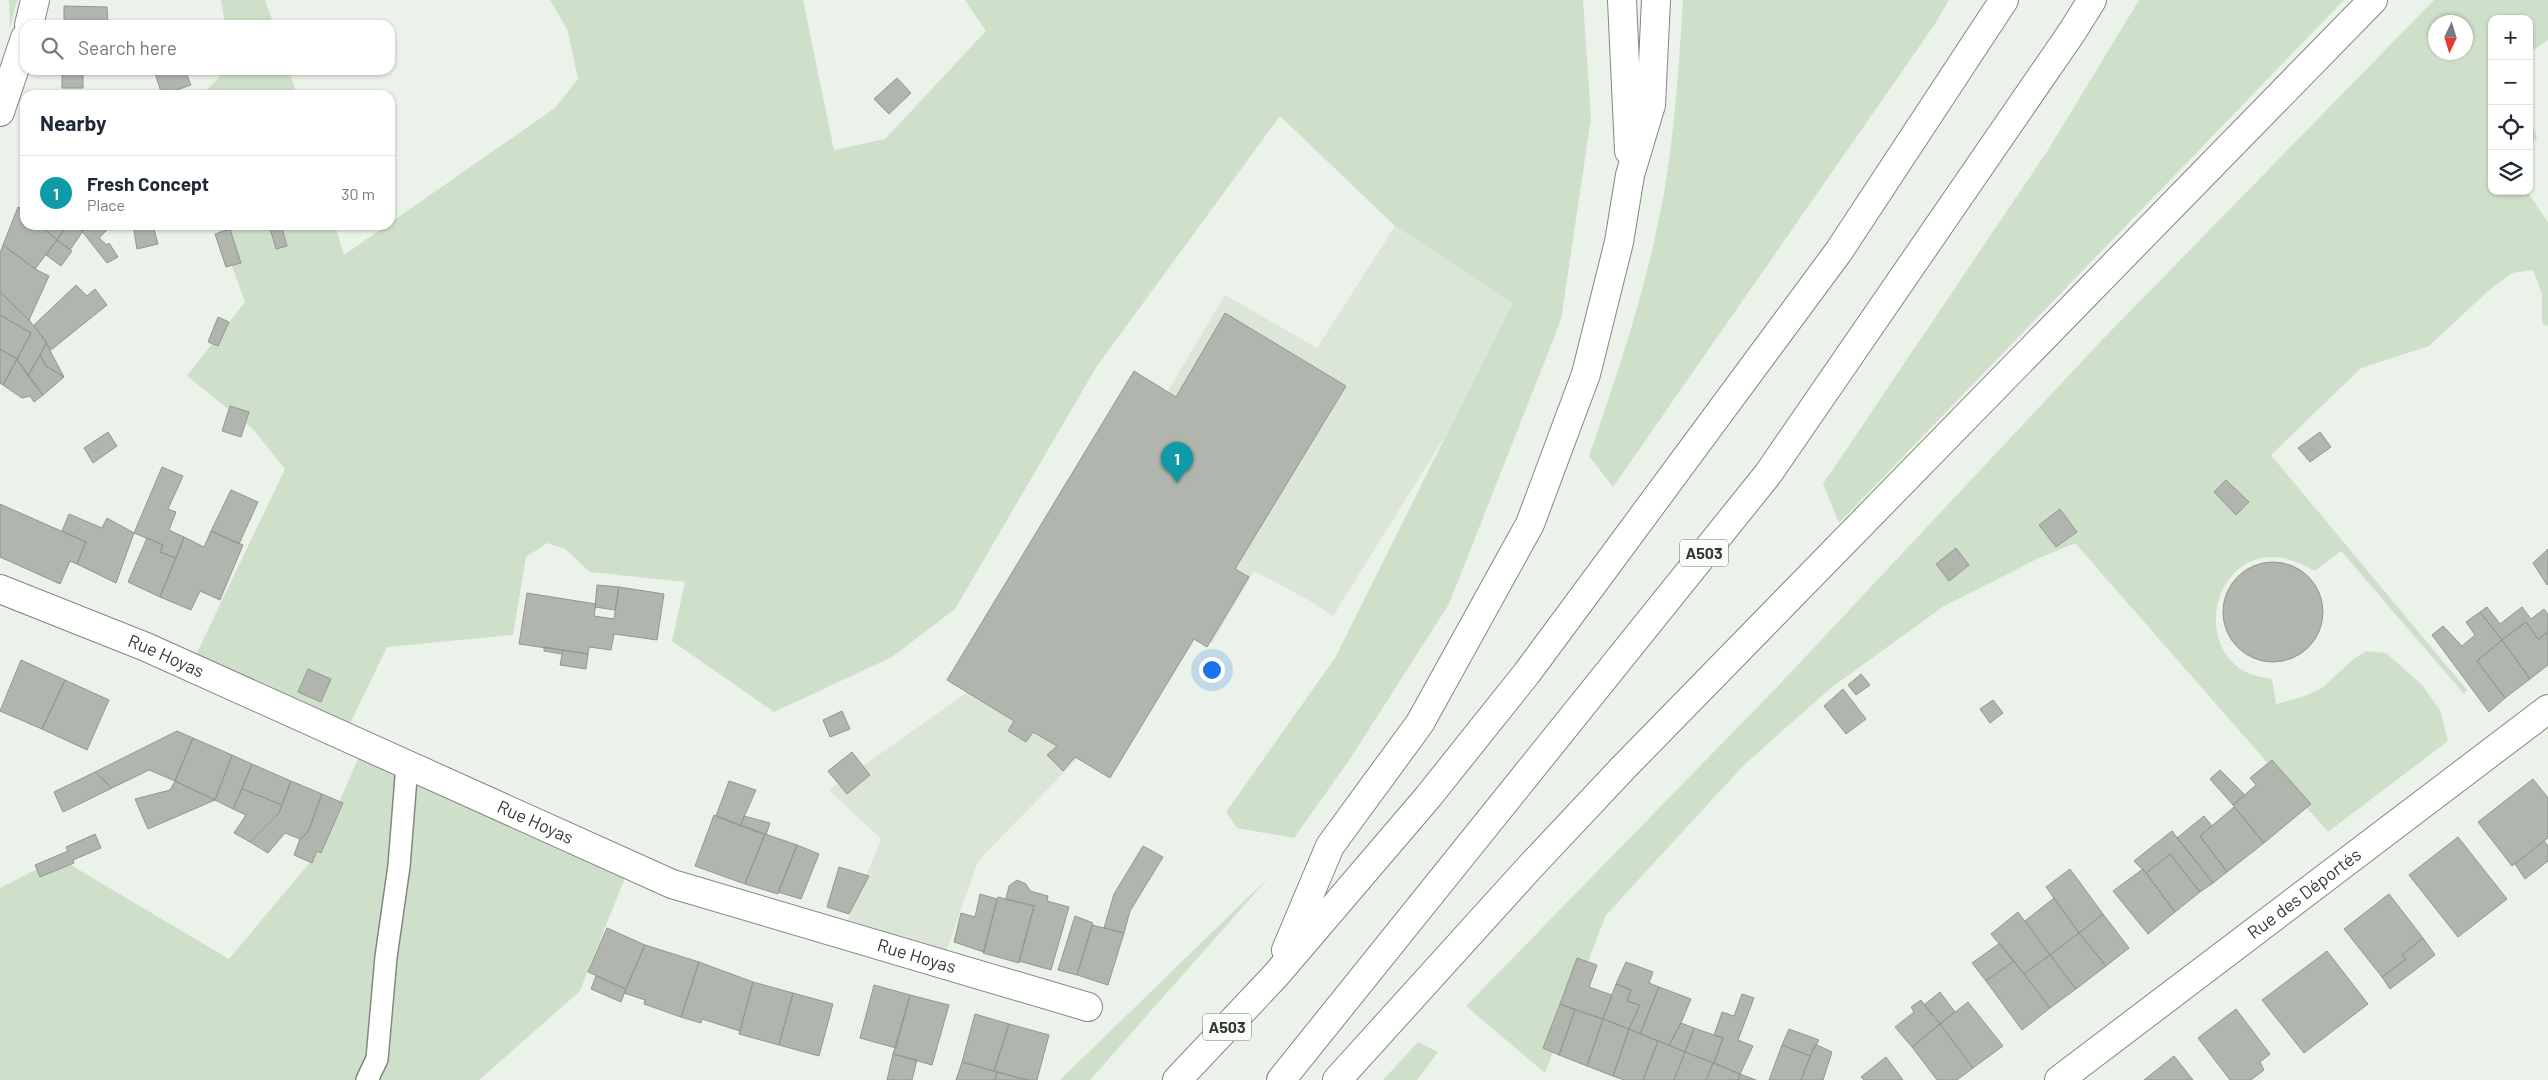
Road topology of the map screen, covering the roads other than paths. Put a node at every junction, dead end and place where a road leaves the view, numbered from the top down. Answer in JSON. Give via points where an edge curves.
{"nodes":[{"id":1,"x":35,"y":0,"type":"edge"},
{"id":2,"x":1622,"y":0,"type":"edge"},
{"id":3,"x":1656,"y":0,"type":"edge"},
{"id":4,"x":2004,"y":0,"type":"edge"},
{"id":5,"x":2092,"y":0,"type":"edge"},
{"id":6,"x":2373,"y":0,"type":"edge"},
{"id":7,"x":29,"y":20,"type":"edge"},
{"id":8,"x":20,"y":53,"type":"edge"},
{"id":9,"x":0,"y":112,"type":"edge"},
{"id":10,"x":1630,"y":175,"type":"junction"},
{"id":11,"x":0,"y":589,"type":"edge"},
{"id":12,"x":2548,"y":709,"type":"edge"},
{"id":13,"x":407,"y":765,"type":"junction"},
{"id":14,"x":1276,"y":975,"type":"junction"},
{"id":15,"x":1088,"y":1007,"type":"dead end"},
{"id":16,"x":367,"y":1080,"type":"edge"},
{"id":17,"x":1177,"y":1080,"type":"edge"},
{"id":18,"x":1281,"y":1080,"type":"edge"},
{"id":19,"x":1337,"y":1080,"type":"edge"},
{"id":20,"x":2059,"y":1080,"type":"edge"}],
"edges":[{"from":1,"to":7,"type":"main road"},
{"from":2,"to":10,"type":"main road"},
{"from":3,"to":10,"type":"main road","via":[[1651,106]]},
{"from":4,"to":14,"type":"main road","number":"A503","via":[[1839,251],[1527,673],[1428,797]]},
{"from":5,"to":18,"type":"main road","number":"A503","via":[[1768,474]]},
{"from":6,"to":19,"type":"main road","via":[[1623,768]]},
{"from":8,"to":9,"type":"main road"},
{"from":10,"to":14,"type":"main road","via":[[1619,242],[1586,374],[1530,524],[1420,724],[1330,846]]},
{"from":11,"to":13,"type":"main road","name":"Rue Hoyas","via":[[146,648]]},
{"from":12,"to":20,"type":"main road","name":"Rue des Déportés"},
{"from":13,"to":15,"type":"main road","name":"Rue Hoyas","via":[[672,884]]},
{"from":13,"to":16,"type":"lane","via":[[377,1059]]},
{"from":14,"to":17,"type":"main road","number":"A503"}]}
